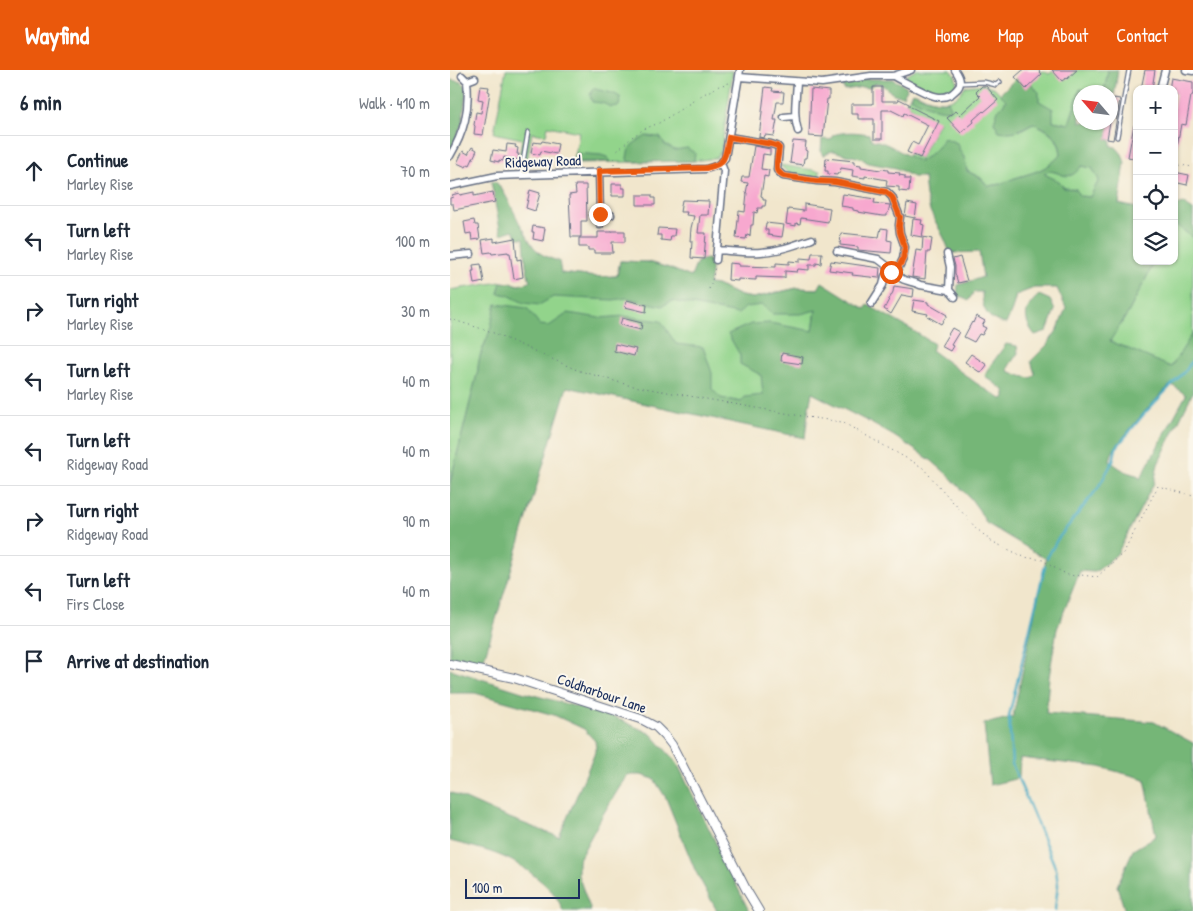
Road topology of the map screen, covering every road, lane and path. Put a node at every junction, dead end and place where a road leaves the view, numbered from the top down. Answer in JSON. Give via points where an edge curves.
{"nodes":[{"id":1,"x":740,"y":70,"type":"edge"},
{"id":2,"x":912,"y":70,"type":"edge"},
{"id":3,"x":955,"y":70,"type":"edge"},
{"id":4,"x":1129,"y":70,"type":"edge"},
{"id":5,"x":1165,"y":70,"type":"edge"},
{"id":6,"x":1186,"y":70,"type":"edge"},
{"id":7,"x":1193,"y":71,"type":"edge"},
{"id":8,"x":462,"y":76,"type":"dead end"},
{"id":9,"x":893,"y":76,"type":"junction"},
{"id":10,"x":475,"y":78,"type":"dead end"},
{"id":11,"x":467,"y":81,"type":"junction"},
{"id":12,"x":738,"y":81,"type":"junction"},
{"id":13,"x":797,"y":82,"type":"junction"},
{"id":14,"x":1000,"y":82,"type":"dead end"},
{"id":15,"x":961,"y":83,"type":"junction"},
{"id":16,"x":1161,"y":85,"type":"edge"},
{"id":17,"x":795,"y":116,"type":"junction"},
{"id":18,"x":784,"y":117,"type":"dead end"},
{"id":19,"x":798,"y":131,"type":"dead end"},
{"id":20,"x":528,"y":132,"type":"dead end"},
{"id":21,"x":729,"y":137,"type":"junction"},
{"id":22,"x":1117,"y":137,"type":"dead end"},
{"id":23,"x":450,"y":156,"type":"edge"},
{"id":24,"x":721,"y":163,"type":"junction"},
{"id":25,"x":1178,"y":165,"type":"edge"},
{"id":26,"x":1193,"y":167,"type":"edge"},
{"id":27,"x":599,"y":171,"type":"junction"},
{"id":28,"x":614,"y":171,"type":"junction"},
{"id":29,"x":521,"y":174,"type":"junction"},
{"id":30,"x":450,"y":186,"type":"edge"},
{"id":31,"x":600,"y":214,"type":"junction"},
{"id":32,"x":611,"y":215,"type":"dead end"},
{"id":33,"x":600,"y":226,"type":"dead end"},
{"id":34,"x":808,"y":238,"type":"dead end"},
{"id":35,"x":717,"y":250,"type":"junction"},
{"id":36,"x":837,"y":251,"type":"dead end"},
{"id":37,"x":471,"y":254,"type":"dead end"},
{"id":38,"x":947,"y":254,"type":"dead end"},
{"id":39,"x":450,"y":256,"type":"edge"},
{"id":40,"x":716,"y":260,"type":"joint"},
{"id":41,"x":894,"y":271,"type":"junction"},
{"id":42,"x":709,"y":289,"type":"dead end"},
{"id":43,"x":949,"y":290,"type":"junction"},
{"id":44,"x":955,"y":297,"type":"dead end"},
{"id":45,"x":872,"y":304,"type":"dead end"},
{"id":46,"x":450,"y":319,"type":"edge"},
{"id":47,"x":1193,"y":496,"type":"edge"},
{"id":48,"x":1076,"y":576,"type":"junction"},
{"id":49,"x":1081,"y":578,"type":"dead end"},
{"id":50,"x":450,"y":664,"type":"edge"},
{"id":51,"x":759,"y":911,"type":"edge"}],
"edges":[{"from":1,"to":12,"type":"street"},
{"from":2,"to":9,"type":"street"},
{"from":3,"to":15,"type":"street"},
{"from":4,"to":22,"type":"lane"},
{"from":5,"to":16,"type":"street"},
{"from":6,"to":7,"type":"street"},
{"from":8,"to":11,"type":"street"},
{"from":9,"to":13,"type":"street","via":[[822,83]]},
{"from":9,"to":15,"type":"street","via":[[940,98],[952,95]]},
{"from":10,"to":11,"type":"street"},
{"from":11,"to":23,"type":"street","via":[[468,105],[462,132]]},
{"from":12,"to":13,"type":"street"},
{"from":12,"to":21,"type":"street"},
{"from":12,"to":28,"type":"path","via":[[719,86],[644,129],[614,154]]},
{"from":13,"to":17,"type":"street"},
{"from":14,"to":15,"type":"lane","via":[[996,86],[984,82]]},
{"from":17,"to":18,"type":"street"},
{"from":17,"to":19,"type":"street"},
{"from":20,"to":29,"type":"lane"},
{"from":21,"to":24,"type":"street"},
{"from":21,"to":41,"type":"street","via":[[777,146],[777,170],[783,176],[886,192],[892,197],[900,217],[900,233],[905,247],[903,259]]},
{"from":24,"to":28,"type":"street","name":"Ridgeway Road","via":[[706,168]]},
{"from":24,"to":35,"type":"street","via":[[724,171]]},
{"from":25,"to":26,"type":"path"},
{"from":27,"to":28,"type":"street","name":"Ridgeway Road"},
{"from":27,"to":29,"type":"street","name":"Ridgeway Road"},
{"from":27,"to":31,"type":"street"},
{"from":29,"to":30,"type":"street","name":"Ridgeway Road"},
{"from":31,"to":32,"type":"street"},
{"from":31,"to":33,"type":"street"},
{"from":34,"to":35,"type":"street","via":[[761,252]]},
{"from":35,"to":40,"type":"street"},
{"from":36,"to":41,"type":"street","via":[[878,259]]},
{"from":37,"to":39,"type":"street"},
{"from":38,"to":43,"type":"street"},
{"from":40,"to":42,"type":"path"},
{"from":41,"to":43,"type":"street","via":[[903,280]]},
{"from":41,"to":45,"type":"street","via":[[885,276]]},
{"from":43,"to":44,"type":"street"},
{"from":46,"to":48,"type":"path","via":[[489,331],[577,370],[628,385],[842,422],[922,467],[991,541]]},
{"from":47,"to":48,"type":"path","via":[[1158,486],[1124,552],[1098,577]]},
{"from":48,"to":49,"type":"path"},
{"from":50,"to":51,"type":"street","name":"Coldharbour Lane","via":[[514,678],[619,711],[656,727],[672,744]]}]}
